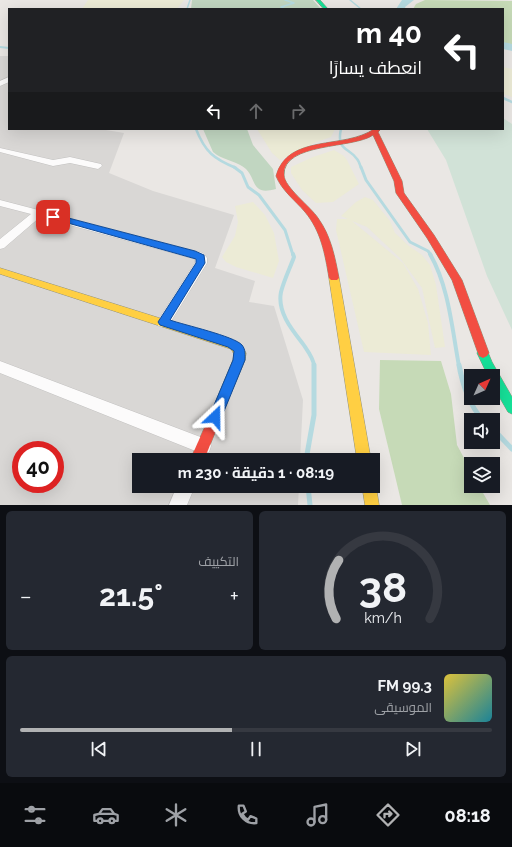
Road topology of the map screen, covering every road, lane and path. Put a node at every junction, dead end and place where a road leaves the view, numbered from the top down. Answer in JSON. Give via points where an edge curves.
{"nodes":[{"id":1,"x":318,"y":0,"type":"edge"},
{"id":2,"x":325,"y":8,"type":"edge"},
{"id":3,"x":376,"y":131,"type":"edge"},
{"id":4,"x":0,"y":150,"type":"edge"},
{"id":5,"x":98,"y":166,"type":"dead end"},
{"id":6,"x":0,"y":203,"type":"edge"},
{"id":7,"x":39,"y":213,"type":"junction"},
{"id":8,"x":0,"y":245,"type":"edge"},
{"id":9,"x":0,"y":270,"type":"edge"},
{"id":10,"x":163,"y":322,"type":"junction"},
{"id":11,"x":0,"y":367,"type":"edge"},
{"id":12,"x":512,"y":408,"type":"edge"},
{"id":13,"x":203,"y":446,"type":"junction"},
{"id":14,"x":200,"y":453,"type":"edge"},
{"id":15,"x":363,"y":453,"type":"edge"},
{"id":16,"x":183,"y":493,"type":"edge"},
{"id":17,"x":370,"y":493,"type":"edge"},
{"id":18,"x":178,"y":505,"type":"edge"},
{"id":19,"x":372,"y":505,"type":"edge"}],
"edges":[{"from":1,"to":2,"type":"street"},
{"from":3,"to":12,"type":"street","via":[[398,181],[400,193],[431,236],[457,280],[487,364]]},
{"from":3,"to":15,"type":"street","via":[[368,136],[313,148],[292,156],[282,167],[280,176],[285,189],[315,219],[326,238]]},
{"from":4,"to":5,"type":"street","via":[[53,163],[70,160]]},
{"from":6,"to":7,"type":"street"},
{"from":7,"to":8,"type":"street"},
{"from":7,"to":10,"type":"street","via":[[199,256],[200,263]]},
{"from":9,"to":10,"type":"street"},
{"from":10,"to":13,"type":"street","via":[[231,343],[240,352]]},
{"from":11,"to":13,"type":"street"},
{"from":13,"to":14,"type":"street"},
{"from":16,"to":18,"type":"street"},
{"from":17,"to":19,"type":"street"}]}
